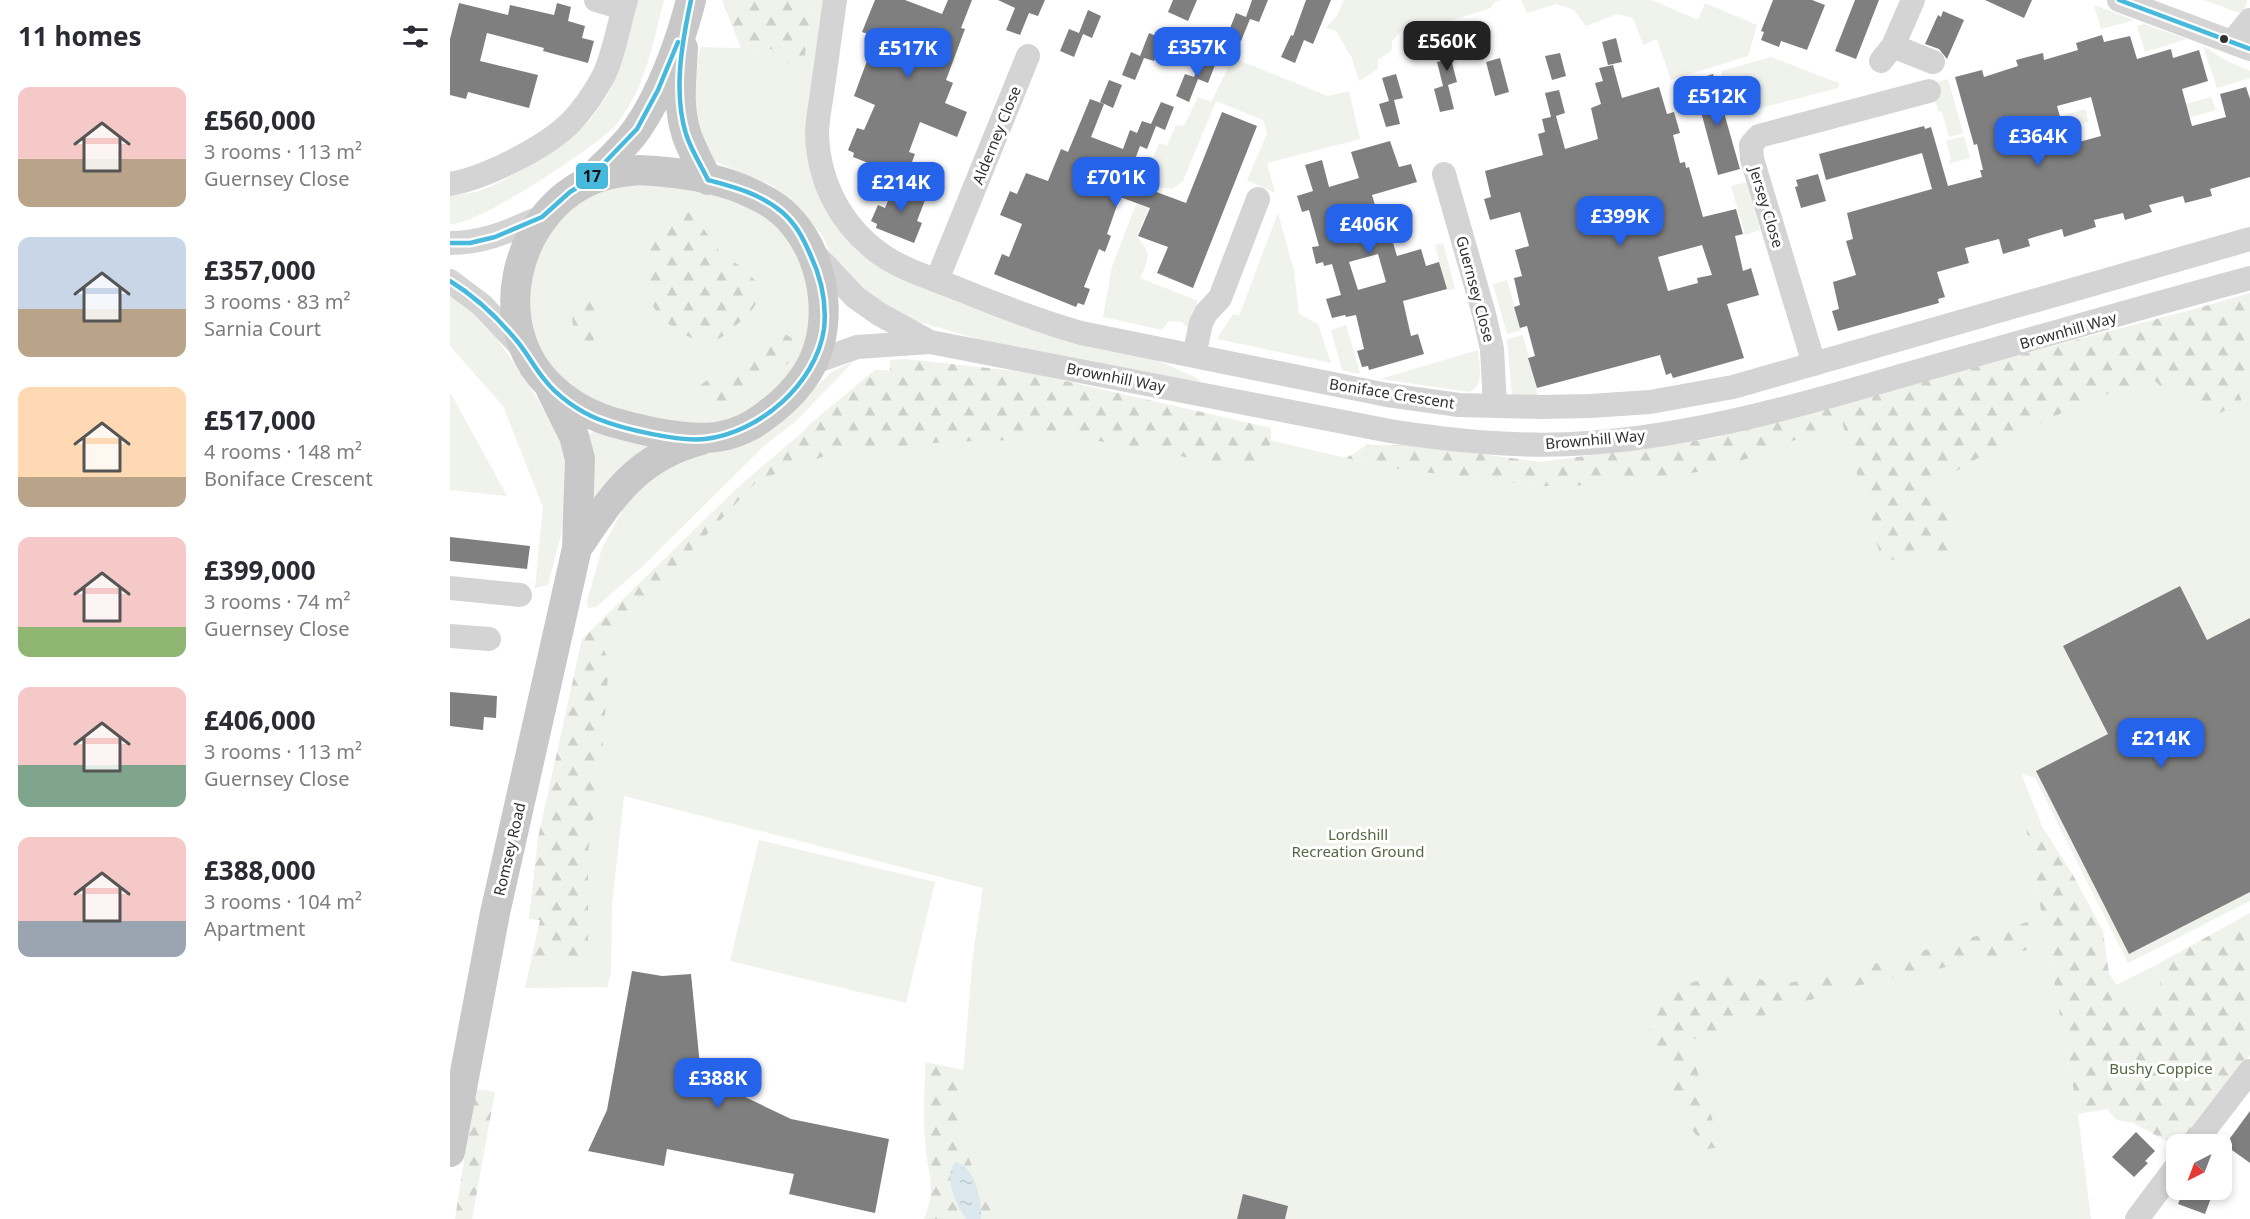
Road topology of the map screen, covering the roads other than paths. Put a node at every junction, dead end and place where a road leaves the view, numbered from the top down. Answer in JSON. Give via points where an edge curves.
{"nodes":[{"id":1,"x":596,"y":0,"type":"edge"},
{"id":2,"x":835,"y":0,"type":"edge"},
{"id":3,"x":1913,"y":0,"type":"edge"},
{"id":4,"x":2119,"y":0,"type":"edge"},
{"id":5,"x":625,"y":4,"type":"edge"},
{"id":6,"x":688,"y":13,"type":"edge"},
{"id":7,"x":2250,"y":20,"type":"edge"},
{"id":8,"x":2241,"y":46,"type":"edge"},
{"id":9,"x":1028,"y":56,"type":"dead end"},
{"id":10,"x":1933,"y":62,"type":"dead end"},
{"id":11,"x":1882,"y":74,"type":"junction"},
{"id":12,"x":1929,"y":91,"type":"dead end"},
{"id":13,"x":1444,"y":174,"type":"dead end"},
{"id":14,"x":708,"y":180,"type":"junction"},
{"id":15,"x":586,"y":182,"type":"junction"},
{"id":16,"x":450,"y":184,"type":"edge"},
{"id":17,"x":1258,"y":199,"type":"dead end"},
{"id":18,"x":542,"y":217,"type":"junction"},
{"id":19,"x":2250,"y":239,"type":"edge"},
{"id":20,"x":804,"y":242,"type":"junction"},
{"id":21,"x":450,"y":243,"type":"edge"},
{"id":22,"x":2250,"y":278,"type":"edge"},
{"id":23,"x":450,"y":280,"type":"edge"},
{"id":24,"x":937,"y":280,"type":"junction"},
{"id":25,"x":930,"y":342,"type":"junction"},
{"id":26,"x":526,"y":352,"type":"junction"},
{"id":27,"x":1194,"y":356,"type":"junction"},
{"id":28,"x":812,"y":363,"type":"junction"},
{"id":29,"x":1814,"y":364,"type":"junction"},
{"id":30,"x":549,"y":385,"type":"junction"},
{"id":31,"x":1495,"y":406,"type":"junction"},
{"id":32,"x":704,"y":440,"type":"junction"},
{"id":33,"x":577,"y":548,"type":"junction"},
{"id":34,"x":450,"y":588,"type":"edge"},
{"id":35,"x":520,"y":595,"type":"dead end"},
{"id":36,"x":450,"y":636,"type":"edge"},
{"id":37,"x":489,"y":639,"type":"dead end"},
{"id":38,"x":2250,"y":1071,"type":"edge"},
{"id":39,"x":2202,"y":1134,"type":"edge"},
{"id":40,"x":450,"y":1152,"type":"edge"},
{"id":41,"x":2166,"y":1180,"type":"edge"},
{"id":42,"x":2137,"y":1219,"type":"edge"}],
"edges":[{"from":1,"to":5,"type":"street"},
{"from":2,"to":24,"type":"street","name":"Boniface Crescent","via":[[818,135],[828,189],[849,226],[867,243],[898,264]]},
{"from":3,"to":11,"type":"street"},
{"from":4,"to":8,"type":"street"},
{"from":5,"to":16,"type":"street","via":[[604,74],[569,125],[491,171]]},
{"from":6,"to":14,"type":"main road","via":[[682,115]]},
{"from":6,"to":15,"type":"main road","via":[[658,90],[637,129]]},
{"from":7,"to":8,"type":"street"},
{"from":9,"to":24,"type":"street","name":"Alderney Close"},
{"from":10,"to":11,"type":"street"},
{"from":11,"to":12,"type":"street","name":"Jersey Close"},
{"from":11,"to":29,"type":"street","name":"Jersey Close","via":[[1759,136],[1751,145]]},
{"from":13,"to":31,"type":"street","name":"Guernsey Close","via":[[1492,349]]},
{"from":14,"to":15,"type":"main road","name":"Romsey Road","via":[[639,170],[616,172]]},
{"from":14,"to":20,"type":"main road","name":"Romsey Road","via":[[739,188],[763,200],[792,222]]},
{"from":15,"to":18,"type":"main road"},
{"from":17,"to":27,"type":"street","via":[[1220,298],[1201,323]]},
{"from":18,"to":21,"type":"street","via":[[495,237]]},
{"from":18,"to":26,"type":"main road","via":[[518,270],[517,321]]},
{"from":19,"to":29,"type":"street","name":"Boniface Crescent"},
{"from":20,"to":25,"type":"street","name":"Brownhill Way","via":[[855,297]]},
{"from":20,"to":28,"type":"main road","name":"Romsey Road","via":[[817,269],[825,307]]},
{"from":22,"to":25,"type":"street","name":"Brownhill Way","via":[[1743,418],[1589,443],[1496,444],[1390,431]]},
{"from":23,"to":26,"type":"street","via":[[482,305]]},
{"from":24,"to":27,"type":"street","name":"Boniface Crescent","via":[[1066,329]]},
{"from":25,"to":28,"type":"street","name":"Brownhill Way","via":[[857,346]]},
{"from":26,"to":30,"type":"main road"},
{"from":27,"to":31,"type":"street","name":"Boniface Crescent","via":[[1418,400]]},
{"from":28,"to":32,"type":"main road","name":"Romsey Road","via":[[803,380],[777,408],[748,427]]},
{"from":29,"to":31,"type":"street","name":"Boniface Crescent","via":[[1733,387],[1650,402]]},
{"from":30,"to":32,"type":"main road","via":[[598,418]]},
{"from":30,"to":33,"type":"main road","name":"Romsey Road","via":[[574,436],[580,459]]},
{"from":32,"to":33,"type":"main road","name":"Romsey Road","via":[[677,447],[632,476]]},
{"from":33,"to":40,"type":"main road","name":"Romsey Road","via":[[495,913]]},
{"from":34,"to":35,"type":"street"},
{"from":36,"to":37,"type":"street"},
{"from":38,"to":39,"type":"street"},
{"from":41,"to":42,"type":"street"}]}
